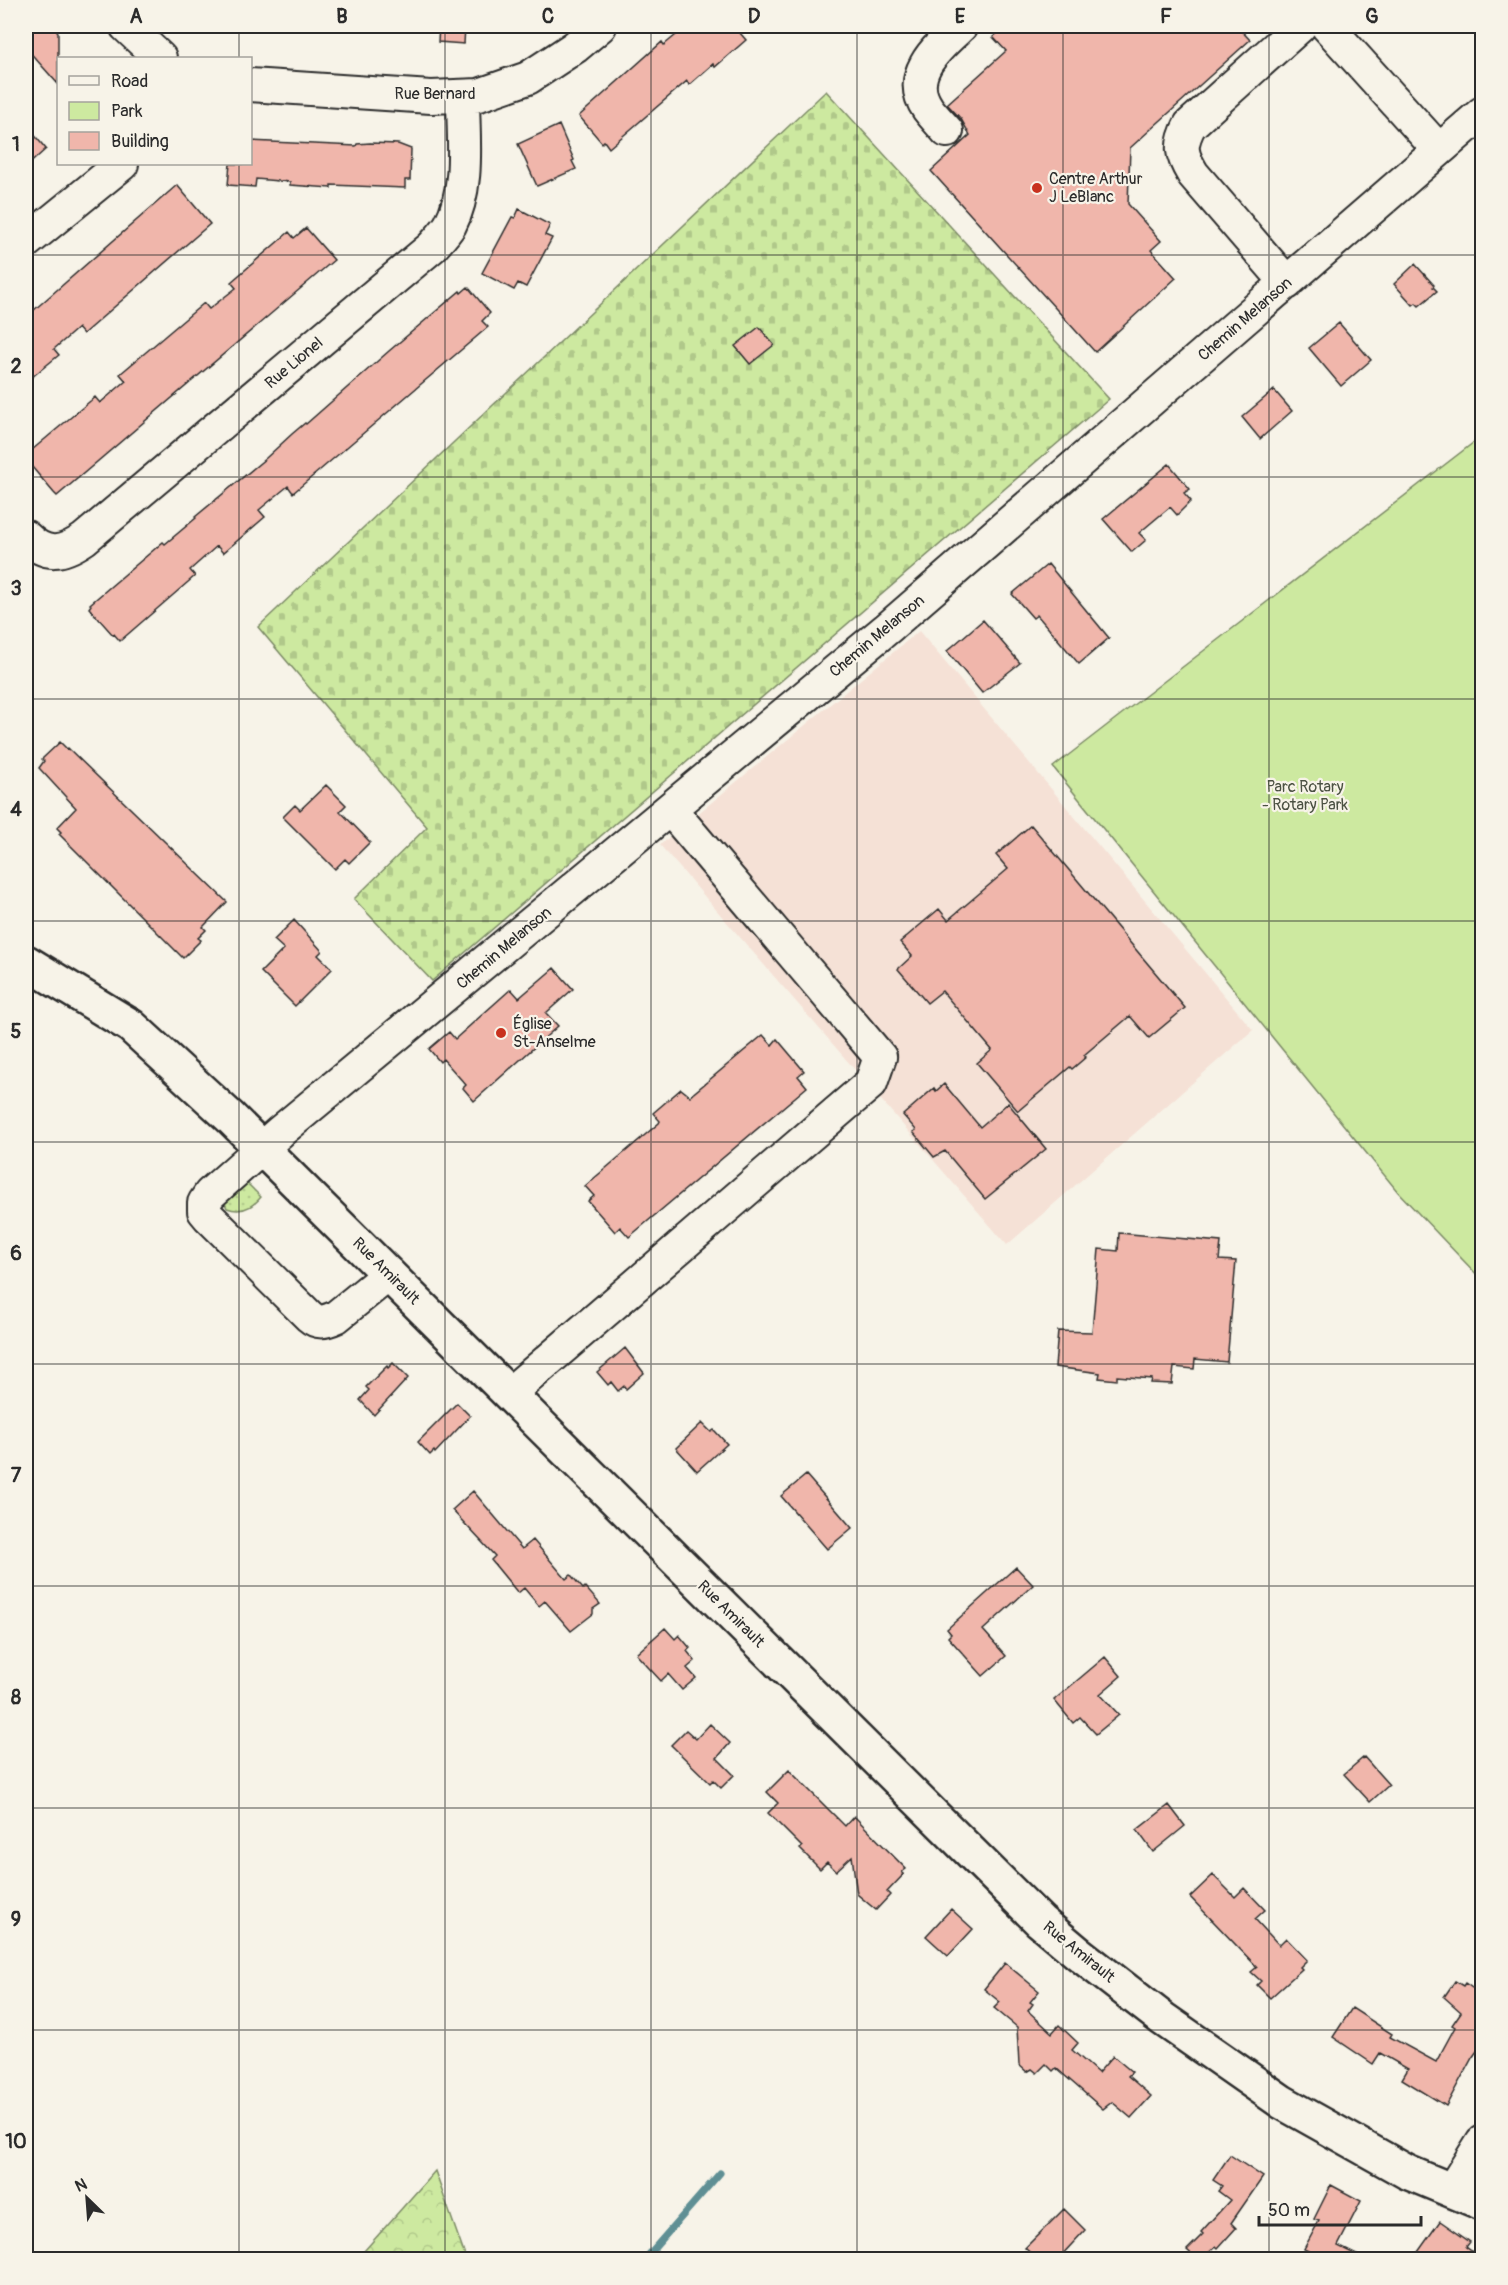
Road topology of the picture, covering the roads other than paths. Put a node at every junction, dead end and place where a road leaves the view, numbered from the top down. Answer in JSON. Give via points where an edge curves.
{"nodes":[{"id":1,"x":126,"y":26,"type":"edge"},
{"id":2,"x":600,"y":26,"type":"edge"},
{"id":3,"x":961,"y":26,"type":"edge"},
{"id":4,"x":1300,"y":26,"type":"edge"},
{"id":5,"x":1327,"y":26,"type":"edge"},
{"id":6,"x":159,"y":57,"type":"edge"},
{"id":7,"x":252,"y":85,"type":"edge"},
{"id":8,"x":464,"y":96,"type":"junction"},
{"id":9,"x":1482,"y":113,"type":"edge"},
{"id":10,"x":947,"y":131,"type":"dead end"},
{"id":11,"x":1439,"y":150,"type":"junction"},
{"id":12,"x":122,"y":165,"type":"edge"},
{"id":13,"x":26,"y":243,"type":"edge"},
{"id":14,"x":1287,"y":283,"type":"junction"},
{"id":15,"x":26,"y":537,"type":"edge"},
{"id":16,"x":670,"y":809,"type":"junction"},
{"id":17,"x":26,"y":962,"type":"edge"},
{"id":18,"x":262,"y":1149,"type":"junction"},
{"id":19,"x":389,"y":1274,"type":"junction"},
{"id":20,"x":510,"y":1393,"type":"junction"},
{"id":21,"x":1482,"y":2142,"type":"edge"},
{"id":22,"x":1452,"y":2190,"type":"junction"},
{"id":23,"x":1482,"y":2203,"type":"edge"}],
"edges":[{"from":1,"to":6,"type":"street"},
{"from":2,"to":8,"type":"street","name":"Rue Bernard","via":[[528,78]]},
{"from":3,"to":10,"type":"street","via":[[934,50],[923,67],[920,89],[927,107]]},
{"from":4,"to":14,"type":"street","via":[[1190,125],[1182,140],[1184,158],[1193,174]]},
{"from":5,"to":11,"type":"street"},
{"from":7,"to":8,"type":"street","name":"Rue Bernard"},
{"from":8,"to":15,"type":"street","name":"Rue Lionel","via":[[461,190],[449,227],[432,247],[79,542],[51,551]]},
{"from":9,"to":11,"type":"street","name":"Chemin Melanson"},
{"from":11,"to":14,"type":"street","name":"Chemin Melanson"},
{"from":12,"to":13,"type":"street"},
{"from":14,"to":16,"type":"street","name":"Chemin Melanson","via":[[889,627]]},
{"from":16,"to":18,"type":"street","name":"Chemin Melanson"},
{"from":16,"to":20,"type":"street","via":[[880,1057],[871,1083]]},
{"from":17,"to":18,"type":"main road","name":"Rue Amirault","via":[[130,1026]]},
{"from":18,"to":19,"type":"main road","name":"Rue Amirault"},
{"from":18,"to":19,"type":"street","name":"Chemin Melanson","via":[[210,1194],[204,1211],[313,1320],[321,1322],[336,1317]]},
{"from":19,"to":20,"type":"main road","name":"Rue Amirault"},
{"from":20,"to":22,"type":"main road","name":"Rue Amirault","via":[[1040,1921],[1163,2019],[1282,2102],[1407,2172]]},
{"from":21,"to":22,"type":"street"},
{"from":22,"to":23,"type":"main road","name":"Rue Amirault"}]}
